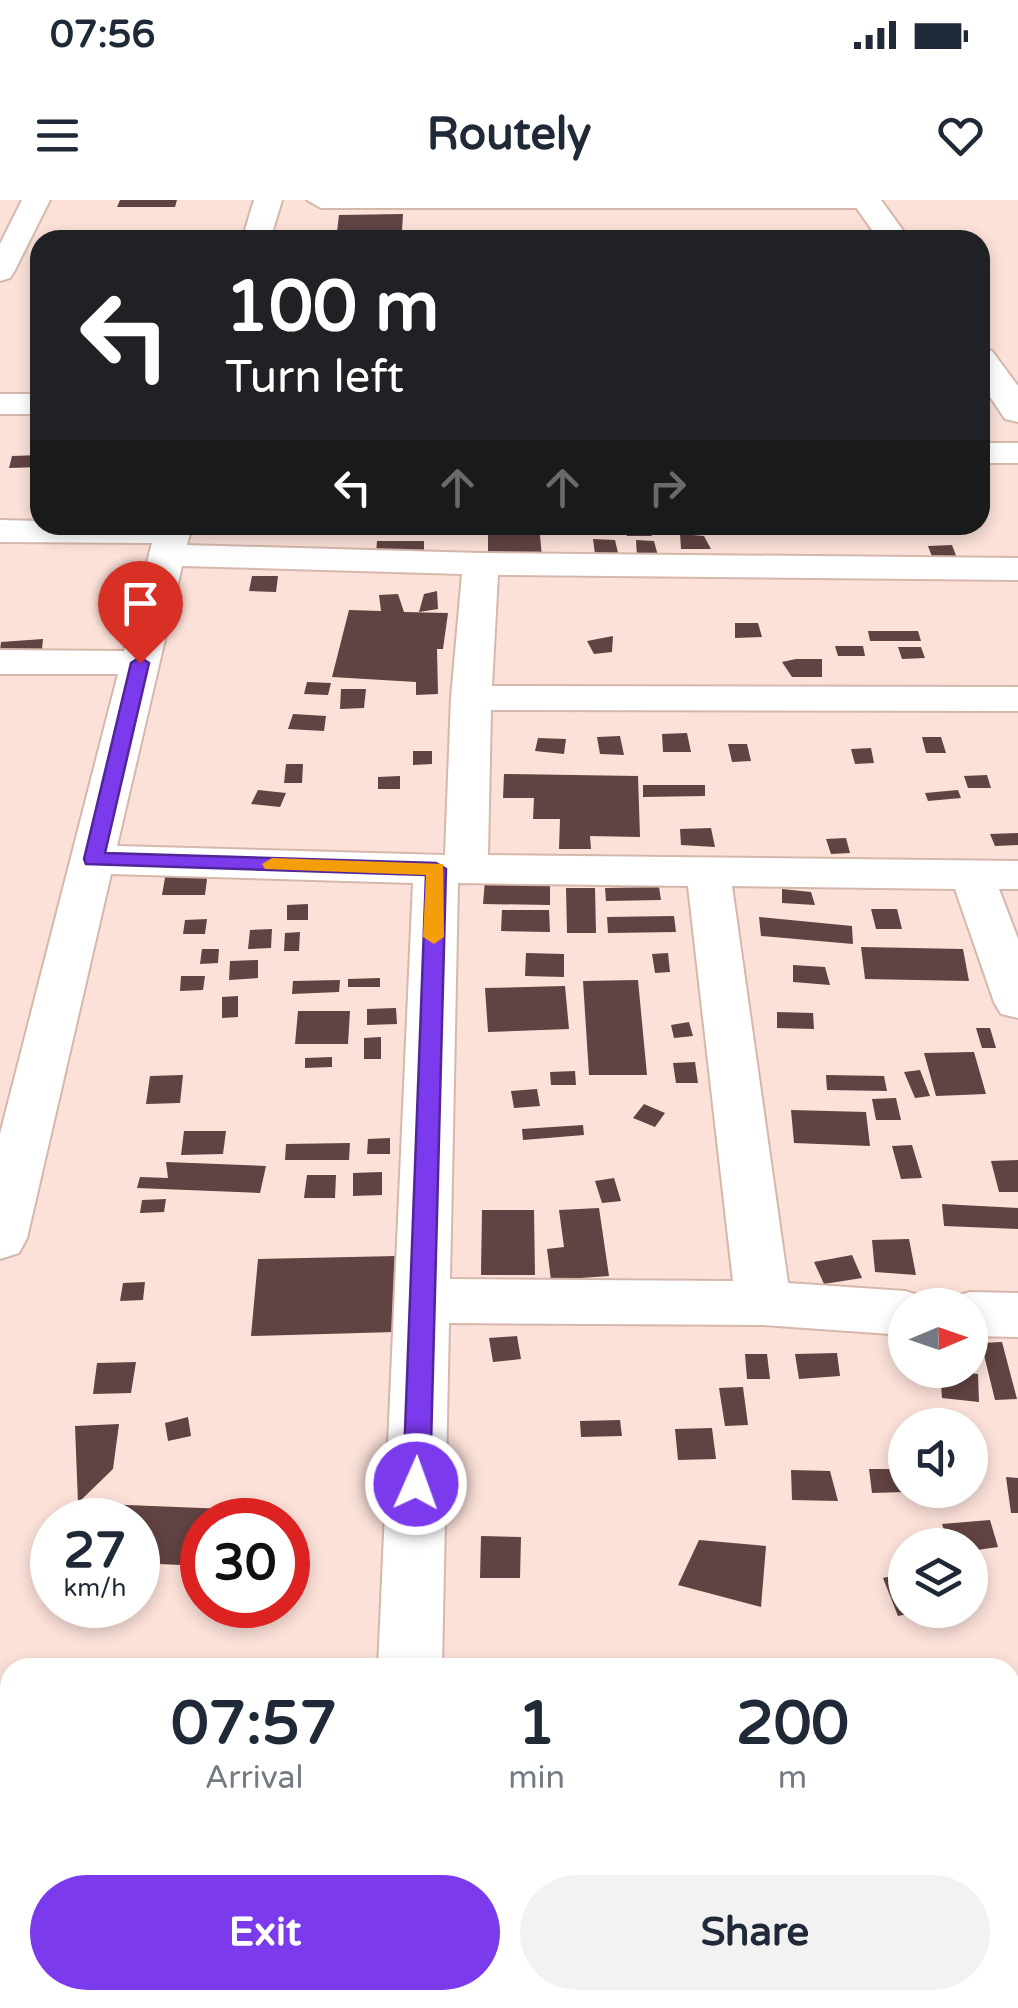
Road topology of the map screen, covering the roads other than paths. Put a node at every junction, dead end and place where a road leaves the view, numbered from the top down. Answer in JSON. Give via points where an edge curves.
{"nodes":[{"id":1,"x":36,"y":200,"type":"edge"},
{"id":2,"x":268,"y":200,"type":"edge"},
{"id":3,"x":321,"y":200,"type":"edge"},
{"id":4,"x":690,"y":200,"type":"edge"},
{"id":5,"x":866,"y":200,"type":"edge"},
{"id":6,"x":259,"y":230,"type":"edge"},
{"id":7,"x":888,"y":230,"type":"edge"},
{"id":8,"x":0,"y":272,"type":"edge"},
{"id":9,"x":990,"y":370,"type":"edge"},
{"id":10,"x":1012,"y":395,"type":"edge"},
{"id":11,"x":0,"y":404,"type":"edge"},
{"id":12,"x":30,"y":404,"type":"edge"},
{"id":13,"x":990,"y":453,"type":"edge"},
{"id":14,"x":1018,"y":453,"type":"edge"},
{"id":15,"x":0,"y":531,"type":"edge"},
{"id":16,"x":30,"y":532,"type":"edge"},
{"id":17,"x":98,"y":535,"type":"edge"},
{"id":18,"x":171,"y":538,"type":"edge"},
{"id":19,"x":481,"y":564,"type":"junction"},
{"id":20,"x":1018,"y":569,"type":"edge"},
{"id":21,"x":0,"y":662,"type":"edge"},
{"id":22,"x":140,"y":663,"type":"junction"},
{"id":23,"x":471,"y":698,"type":"junction"},
{"id":24,"x":1018,"y":699,"type":"edge"},
{"id":25,"x":94,"y":859,"type":"junction"},
{"id":26,"x":451,"y":869,"type":"junction"},
{"id":27,"x":708,"y":872,"type":"junction"},
{"id":28,"x":1018,"y":875,"type":"edge"},
{"id":29,"x":972,"y":876,"type":"junction"},
{"id":30,"x":1018,"y":1002,"type":"edge"},
{"id":31,"x":1,"y":1231,"type":"edge"},
{"id":32,"x":422,"y":1301,"type":"junction"},
{"id":33,"x":763,"y":1303,"type":"junction"},
{"id":34,"x":888,"y":1311,"type":"edge"},
{"id":35,"x":988,"y":1314,"type":"edge"},
{"id":36,"x":1018,"y":1315,"type":"edge"},
{"id":37,"x":410,"y":1658,"type":"edge"}],
"edges":[{"from":1,"to":8,"type":"street"},
{"from":2,"to":6,"type":"street"},
{"from":3,"to":4,"type":"street"},
{"from":4,"to":5,"type":"street"},
{"from":5,"to":7,"type":"main road"},
{"from":9,"to":10,"type":"main road"},
{"from":11,"to":12,"type":"street"},
{"from":13,"to":14,"type":"street"},
{"from":15,"to":16,"type":"street"},
{"from":17,"to":18,"type":"street"},
{"from":18,"to":19,"type":"street"},
{"from":18,"to":22,"type":"street"},
{"from":19,"to":20,"type":"street"},
{"from":19,"to":23,"type":"street"},
{"from":21,"to":22,"type":"street"},
{"from":22,"to":25,"type":"street"},
{"from":23,"to":24,"type":"street"},
{"from":23,"to":26,"type":"street"},
{"from":25,"to":26,"type":"street"},
{"from":25,"to":31,"type":"street"},
{"from":26,"to":27,"type":"street"},
{"from":26,"to":32,"type":"street"},
{"from":27,"to":29,"type":"street"},
{"from":27,"to":33,"type":"street"},
{"from":28,"to":29,"type":"street"},
{"from":29,"to":30,"type":"street"},
{"from":32,"to":33,"type":"street"},
{"from":32,"to":37,"type":"street"},
{"from":33,"to":34,"type":"street"},
{"from":35,"to":36,"type":"street"}]}
